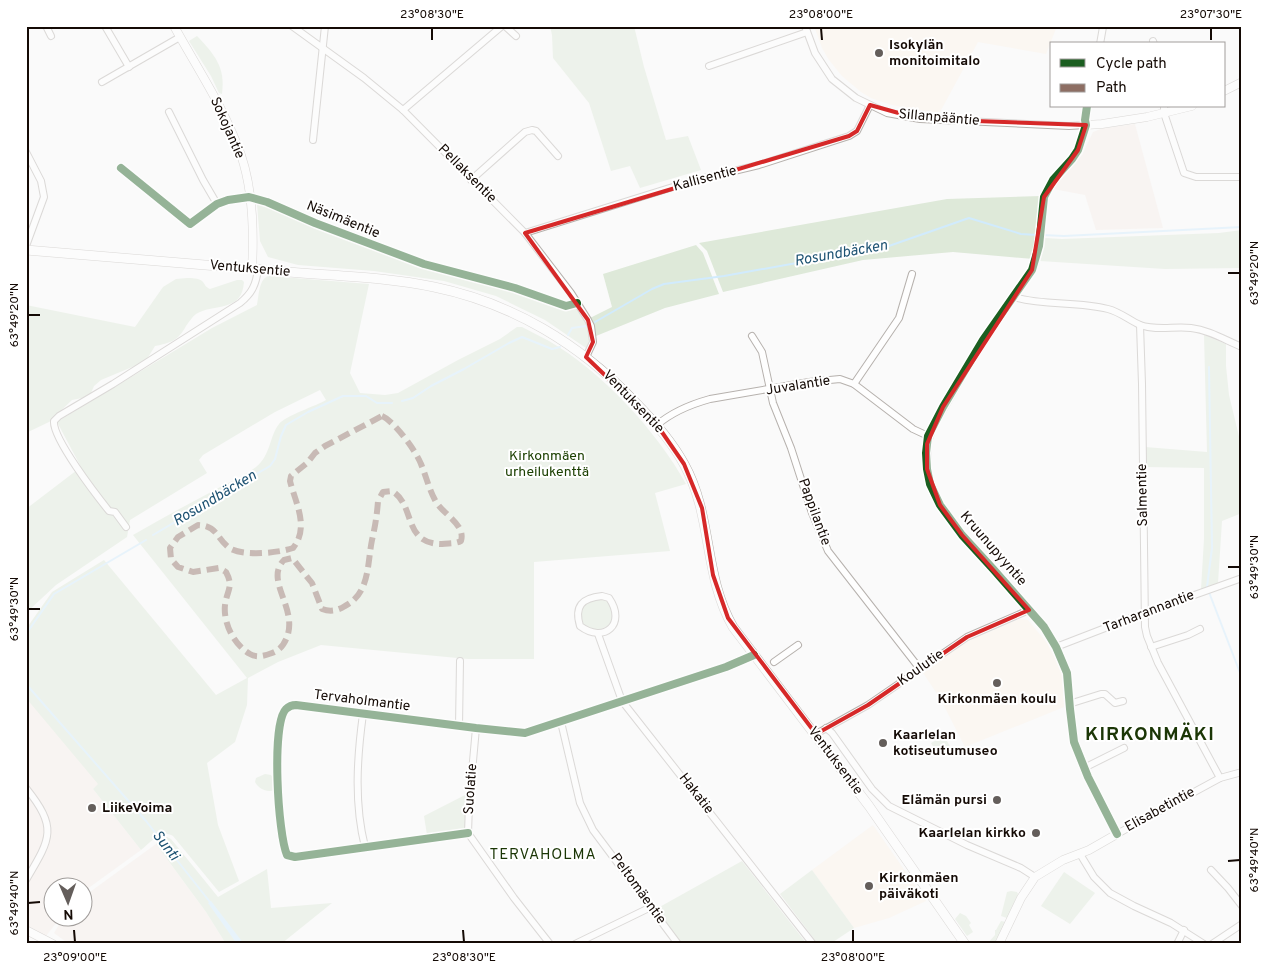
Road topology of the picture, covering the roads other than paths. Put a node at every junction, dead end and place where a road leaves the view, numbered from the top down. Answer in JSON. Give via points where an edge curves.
{"nodes":[{"id":1,"x":46,"y":26,"type":"edge"},
{"id":2,"x":105,"y":26,"type":"edge"},
{"id":3,"x":174,"y":26,"type":"edge"},
{"id":4,"x":292,"y":26,"type":"edge"},
{"id":5,"x":325,"y":26,"type":"edge"},
{"id":6,"x":504,"y":26,"type":"edge"},
{"id":7,"x":1103,"y":27,"type":"edge"},
{"id":8,"x":806,"y":29,"type":"edge"},
{"id":9,"x":51,"y":36,"type":"dead end"},
{"id":10,"x":516,"y":36,"type":"dead end"},
{"id":11,"x":180,"y":37,"type":"junction"},
{"id":12,"x":1100,"y":42,"type":"edge"},
{"id":13,"x":322,"y":48,"type":"junction"},
{"id":14,"x":709,"y":66,"type":"dead end"},
{"id":15,"x":129,"y":67,"type":"junction"},
{"id":16,"x":102,"y":82,"type":"dead end"},
{"id":17,"x":1242,"y":82,"type":"edge"},
{"id":18,"x":1226,"y":90,"type":"edge"},
{"id":19,"x":870,"y":105,"type":"junction"},
{"id":20,"x":1087,"y":108,"type":"edge"},
{"id":21,"x":1178,"y":108,"type":"edge"},
{"id":22,"x":403,"y":110,"type":"junction"},
{"id":23,"x":1164,"y":110,"type":"edge"},
{"id":24,"x":169,"y":112,"type":"dead end"},
{"id":25,"x":1086,"y":125,"type":"junction"},
{"id":26,"x":313,"y":140,"type":"dead end"},
{"id":27,"x":26,"y":152,"type":"edge"},
{"id":28,"x":558,"y":156,"type":"dead end"},
{"id":29,"x":121,"y":168,"type":"dead end"},
{"id":30,"x":1242,"y":176,"type":"edge"},
{"id":31,"x":471,"y":180,"type":"junction"},
{"id":32,"x":249,"y":197,"type":"junction"},
{"id":33,"x":217,"y":204,"type":"junction"},
{"id":34,"x":525,"y":233,"type":"junction"},
{"id":35,"x":26,"y":246,"type":"edge"},
{"id":36,"x":26,"y":250,"type":"edge"},
{"id":37,"x":255,"y":269,"type":"junction"},
{"id":38,"x":912,"y":274,"type":"dead end"},
{"id":39,"x":1014,"y":297,"type":"junction"},
{"id":40,"x":577,"y":303,"type":"junction"},
{"id":41,"x":1140,"y":325,"type":"junction"},
{"id":42,"x":752,"y":336,"type":"dead end"},
{"id":43,"x":1242,"y":347,"type":"edge"},
{"id":44,"x":586,"y":357,"type":"junction"},
{"id":45,"x":854,"y":384,"type":"junction"},
{"id":46,"x":770,"y":390,"type":"junction"},
{"id":47,"x":657,"y":425,"type":"junction"},
{"id":48,"x":928,"y":436,"type":"junction"},
{"id":49,"x":126,"y":527,"type":"dead end"},
{"id":50,"x":1242,"y":578,"type":"edge"},
{"id":51,"x":1029,"y":610,"type":"junction"},
{"id":52,"x":1144,"y":613,"type":"junction"},
{"id":53,"x":1200,"y":629,"type":"dead end"},
{"id":54,"x":598,"y":634,"type":"junction"},
{"id":55,"x":798,"y":645,"type":"dead end"},
{"id":56,"x":1056,"y":647,"type":"junction"},
{"id":57,"x":1151,"y":647,"type":"junction"},
{"id":58,"x":754,"y":655,"type":"junction"},
{"id":59,"x":460,"y":661,"type":"dead end"},
{"id":60,"x":774,"y":662,"type":"dead end"},
{"id":61,"x":920,"y":669,"type":"junction"},
{"id":62,"x":622,"y":701,"type":"junction"},
{"id":63,"x":1123,"y":701,"type":"dead end"},
{"id":64,"x":1070,"y":704,"type":"junction"},
{"id":65,"x":363,"y":714,"type":"junction"},
{"id":66,"x":561,"y":722,"type":"junction"},
{"id":67,"x":458,"y":726,"type":"junction"},
{"id":68,"x":476,"y":728,"type":"junction"},
{"id":69,"x":826,"y":728,"type":"junction"},
{"id":70,"x":816,"y":734,"type":"junction"},
{"id":71,"x":1124,"y":748,"type":"dead end"},
{"id":72,"x":1084,"y":768,"type":"junction"},
{"id":73,"x":1242,"y":772,"type":"edge"},
{"id":74,"x":1220,"y":778,"type":"junction"},
{"id":75,"x":26,"y":788,"type":"edge"},
{"id":76,"x":468,"y":833,"type":"junction"},
{"id":77,"x":1117,"y":834,"type":"junction"},
{"id":78,"x":365,"y":847,"type":"junction"},
{"id":79,"x":1080,"y":854,"type":"junction"},
{"id":80,"x":1211,"y":870,"type":"dead end"},
{"id":81,"x":1035,"y":877,"type":"junction"},
{"id":82,"x":26,"y":880,"type":"edge"},
{"id":83,"x":1242,"y":906,"type":"edge"},
{"id":84,"x":651,"y":908,"type":"junction"},
{"id":85,"x":1242,"y":924,"type":"edge"},
{"id":86,"x":1184,"y":930,"type":"junction"},
{"id":87,"x":30,"y":931,"type":"edge"},
{"id":88,"x":43,"y":944,"type":"edge"},
{"id":89,"x":53,"y":944,"type":"edge"},
{"id":90,"x":550,"y":944,"type":"edge"},
{"id":91,"x":576,"y":944,"type":"edge"},
{"id":92,"x":678,"y":944,"type":"edge"},
{"id":93,"x":813,"y":944,"type":"edge"},
{"id":94,"x":965,"y":944,"type":"edge"},
{"id":95,"x":999,"y":944,"type":"edge"},
{"id":96,"x":1177,"y":944,"type":"edge"},
{"id":97,"x":1204,"y":944,"type":"edge"},
{"id":98,"x":1212,"y":944,"type":"edge"}],
"edges":[{"from":1,"to":9,"type":"street"},
{"from":2,"to":15,"type":"street"},
{"from":3,"to":11,"type":"street","name":"Sokojantie"},
{"from":4,"to":13,"type":"street","name":"Pellaksentie"},
{"from":5,"to":13,"type":"street"},
{"from":6,"to":10,"type":"street"},
{"from":6,"to":22,"type":"street"},
{"from":7,"to":12,"type":"street"},
{"from":8,"to":14,"type":"street"},
{"from":8,"to":19,"type":"street","name":"Sillanpääntie","via":[[815,53],[832,79]]},
{"from":11,"to":15,"type":"street"},
{"from":11,"to":32,"type":"street","name":"Sokojantie","via":[[235,140]]},
{"from":13,"to":22,"type":"street","name":"Pellaksentie"},
{"from":13,"to":26,"type":"street"},
{"from":15,"to":16,"type":"street"},
{"from":17,"to":18,"type":"street"},
{"from":19,"to":25,"type":"street","name":"Sillanpääntie","via":[[886,113],[920,119]]},
{"from":19,"to":34,"type":"street","name":"Kallisentie","via":[[857,130],[849,136]]},
{"from":20,"to":25,"type":"street"},
{"from":21,"to":23,"type":"street"},
{"from":22,"to":31,"type":"street","name":"Pellaksentie"},
{"from":23,"to":25,"type":"street"},
{"from":23,"to":30,"type":"street","via":[[1184,173],[1196,177]]},
{"from":24,"to":33,"type":"street"},
{"from":25,"to":39,"type":"street","name":"Kruunupyyntie","via":[[1078,150],[1053,180],[1044,197],[1040,241],[1032,270]]},
{"from":27,"to":35,"type":"street","via":[[41,181],[44,197]]},
{"from":28,"to":31,"type":"street","via":[[536,131],[529,130]]},
{"from":29,"to":33,"type":"street","name":"Näsimäentie","via":[[190,224]]},
{"from":31,"to":34,"type":"street","name":"Pellaksentie"},
{"from":32,"to":33,"type":"street","name":"Näsimäentie"},
{"from":32,"to":37,"type":"street","name":"Sokojantie"},
{"from":32,"to":40,"type":"street","name":"Näsimäentie","via":[[424,264],[515,288],[566,306]]},
{"from":34,"to":40,"type":"street","name":"Pellaksentie"},
{"from":36,"to":37,"type":"main road","name":"Ventuksentie"},
{"from":37,"to":44,"type":"main road","name":"Ventuksentie","via":[[415,284],[459,293],[524,318]]},
{"from":37,"to":49,"type":"street","via":[[256,285],[240,303],[54,421],[60,441],[91,488]]},
{"from":38,"to":45,"type":"street","via":[[899,318]]},
{"from":39,"to":41,"type":"street","via":[[1100,308]]},
{"from":39,"to":48,"type":"street","name":"Kruunupyyntie","via":[[983,340]]},
{"from":40,"to":44,"type":"street","name":"Pellaksentie","via":[[588,320],[594,342]]},
{"from":41,"to":43,"type":"street","via":[[1196,329]]},
{"from":41,"to":52,"type":"street","name":"Salmentie"},
{"from":42,"to":46,"type":"street","name":"Pappilantie","via":[[764,360]]},
{"from":44,"to":47,"type":"main road","name":"Ventuksentie"},
{"from":45,"to":46,"type":"street","name":"Juvalantie","via":[[832,380]]},
{"from":45,"to":48,"type":"street","name":"Juvalantie"},
{"from":46,"to":47,"type":"street","name":"Juvalantie","via":[[699,402]]},
{"from":46,"to":61,"type":"street","name":"Pappilantie","via":[[828,551]]},
{"from":47,"to":58,"type":"main road","name":"Ventuksentie","via":[[691,477],[702,508],[717,588],[728,618]]},
{"from":48,"to":51,"type":"street","name":"Kruunupyyntie","via":[[926,470],[940,505],[962,535]]},
{"from":50,"to":52,"type":"street","name":"Tarharannantie"},
{"from":51,"to":56,"type":"street","name":"Kruunupyyntie"},
{"from":51,"to":61,"type":"street","name":"Koulutie","via":[[967,637]]},
{"from":52,"to":56,"type":"street","name":"Tarharannantie"},
{"from":52,"to":57,"type":"street","name":"Salmentie"},
{"from":53,"to":57,"type":"street"},
{"from":54,"to":54,"type":"street","via":[[580,626],[578,613],[584,600],[602,596],[609,598],[616,617],[611,628]]},
{"from":54,"to":62,"type":"street","name":"Hakatie"},
{"from":55,"to":60,"type":"street"},
{"from":56,"to":64,"type":"street","name":"Kruunupyyntie","via":[[1067,673]]},
{"from":57,"to":74,"type":"street","name":"Salmentie"},
{"from":58,"to":62,"type":"street","name":"Tervaholmantie","via":[[726,668]]},
{"from":58,"to":70,"type":"main road","name":"Ventuksentie"},
{"from":59,"to":67,"type":"street"},
{"from":61,"to":69,"type":"street","name":"Koulutie","via":[[868,705]]},
{"from":62,"to":66,"type":"street","name":"Tervaholmantie"},
{"from":62,"to":93,"type":"street","name":"Hakatie"},
{"from":63,"to":64,"type":"street","via":[[1115,703],[1101,694]]},
{"from":64,"to":72,"type":"street","name":"Kruunupyyntie","via":[[1074,742]]},
{"from":65,"to":67,"type":"street","name":"Tervaholmantie"},
{"from":65,"to":78,"type":"street","via":[[357,780]]},
{"from":65,"to":78,"type":"street","name":"Tervaholmantie","via":[[291,705],[284,710],[281,719],[276,770],[287,855],[295,857]]},
{"from":66,"to":68,"type":"street","name":"Tervaholmantie","via":[[525,733]]},
{"from":66,"to":84,"type":"street","name":"Peltomäentie","via":[[584,814]]},
{"from":67,"to":68,"type":"street","name":"Tervaholmantie"},
{"from":68,"to":76,"type":"street","name":"Suolatie"},
{"from":69,"to":70,"type":"street","name":"Koulutie"},
{"from":69,"to":81,"type":"street","via":[[872,789],[889,806]]},
{"from":70,"to":94,"type":"main road","name":"Ventuksentie"},
{"from":71,"to":72,"type":"street"},
{"from":72,"to":77,"type":"street","name":"Kruunupyyntie"},
{"from":73,"to":74,"type":"street","name":"Elisabetintie"},
{"from":74,"to":77,"type":"street","name":"Elisabetintie"},
{"from":75,"to":82,"type":"street","via":[[45,814],[48,834]]},
{"from":76,"to":78,"type":"street","name":"Tervaholmantie"},
{"from":76,"to":90,"type":"street","name":"Suolatie"},
{"from":77,"to":79,"type":"street","name":"Elisabetintie"},
{"from":79,"to":81,"type":"street","name":"Elisabetintie"},
{"from":79,"to":86,"type":"street","via":[[1094,877],[1110,893]]},
{"from":80,"to":83,"type":"street"},
{"from":81,"to":95,"type":"street"},
{"from":84,"to":91,"type":"street"},
{"from":84,"to":92,"type":"street","name":"Peltomäentie"},
{"from":85,"to":98,"type":"street"},
{"from":86,"to":96,"type":"street"},
{"from":86,"to":97,"type":"street"},
{"from":87,"to":88,"type":"street"},
{"from":87,"to":89,"type":"street"}]}
